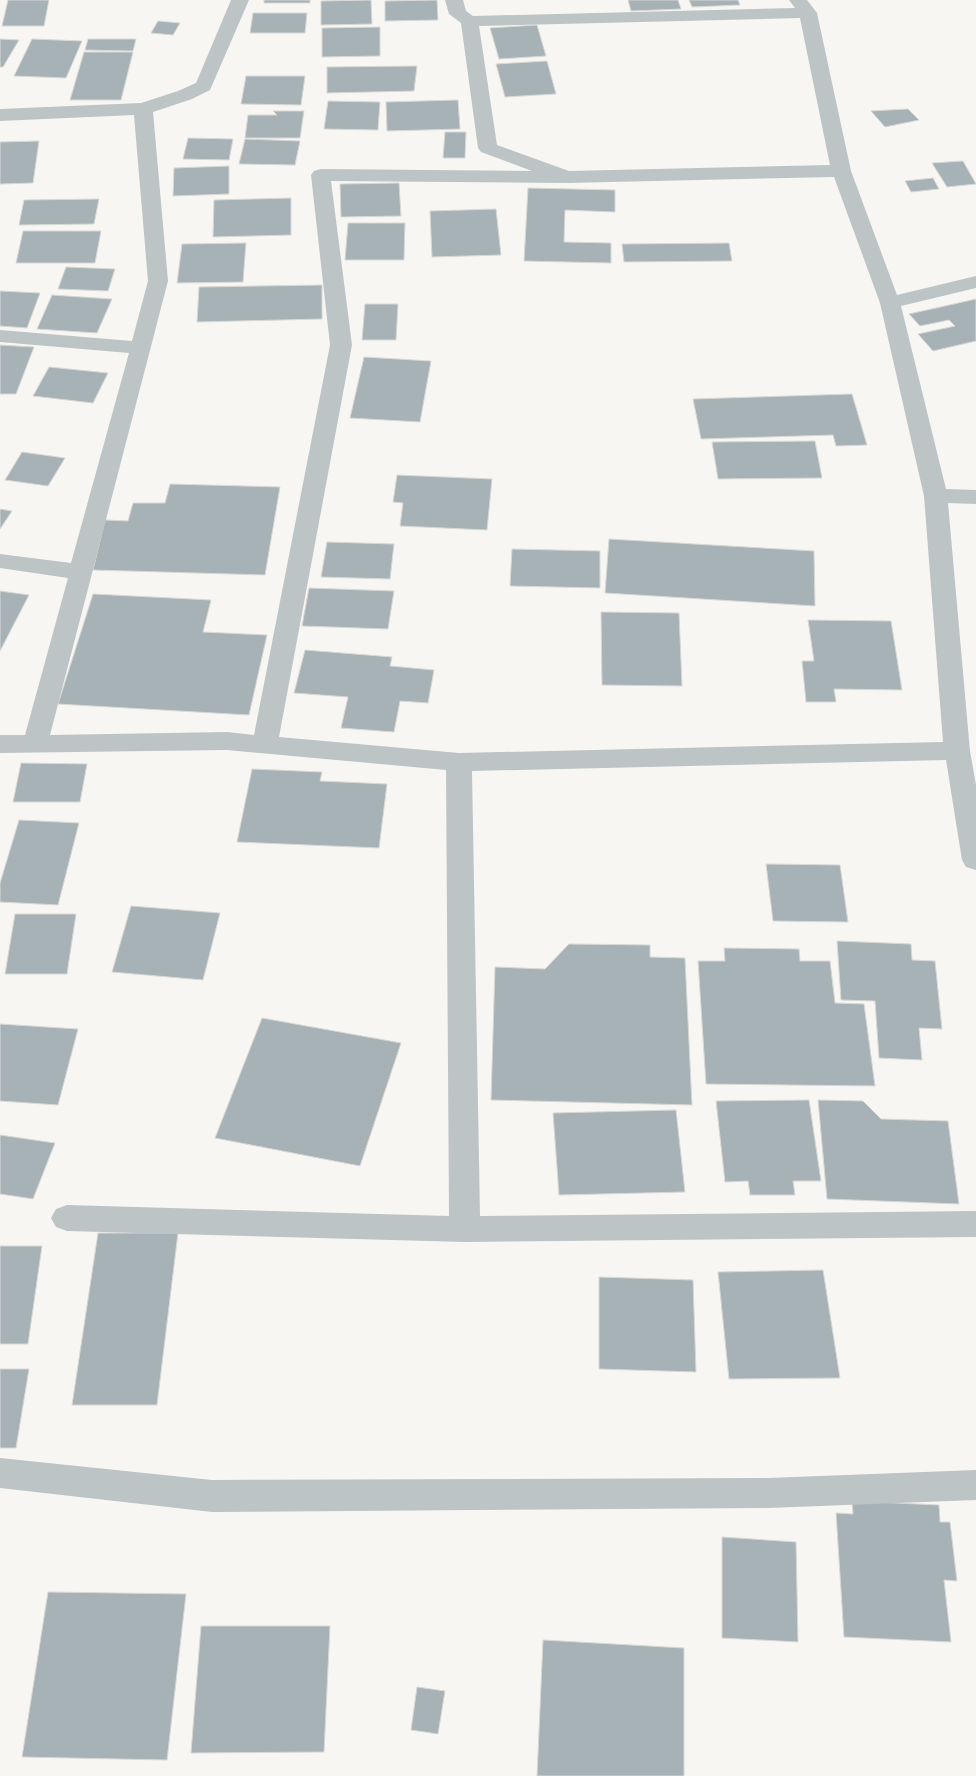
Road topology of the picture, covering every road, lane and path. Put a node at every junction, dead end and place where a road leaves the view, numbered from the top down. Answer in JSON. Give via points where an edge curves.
{"nodes":[{"id":1,"x":240,"y":0,"type":"edge"},
{"id":2,"x":454,"y":0,"type":"edge"},
{"id":3,"x":803,"y":6,"type":"edge"},
{"id":4,"x":469,"y":21,"type":"junction"},
{"id":5,"x":143,"y":109,"type":"junction"},
{"id":6,"x":0,"y":115,"type":"edge"},
{"id":7,"x":842,"y":171,"type":"junction"},
{"id":8,"x":567,"y":177,"type":"junction"},
{"id":9,"x":976,"y":282,"type":"edge"},
{"id":10,"x":890,"y":303,"type":"junction"},
{"id":11,"x":0,"y":336,"type":"edge"},
{"id":12,"x":141,"y":348,"type":"junction"},
{"id":13,"x":936,"y":496,"type":"junction"},
{"id":14,"x":976,"y":496,"type":"edge"},
{"id":15,"x":0,"y":561,"type":"edge"},
{"id":16,"x":81,"y":572,"type":"junction"},
{"id":17,"x":0,"y":744,"type":"edge"},
{"id":18,"x":35,"y":744,"type":"junction"},
{"id":19,"x":265,"y":744,"type":"junction"},
{"id":20,"x":957,"y":751,"type":"junction"},
{"id":21,"x":459,"y":762,"type":"junction"},
{"id":22,"x":976,"y":860,"type":"edge"},
{"id":23,"x":66,"y":1218,"type":"dead end"},
{"id":24,"x":976,"y":1224,"type":"edge"},
{"id":25,"x":465,"y":1229,"type":"junction"},
{"id":26,"x":0,"y":1473,"type":"edge"},
{"id":27,"x":976,"y":1485,"type":"edge"}],
"edges":[{"from":1,"to":5,"type":"street","via":[[204,86]]},
{"from":2,"to":4,"type":"street","via":[[458,14]]},
{"from":3,"to":4,"type":"street"},
{"from":3,"to":7,"type":"street"},
{"from":4,"to":8,"type":"street","via":[[488,148]]},
{"from":5,"to":6,"type":"street"},
{"from":5,"to":12,"type":"street","via":[[158,281]]},
{"from":7,"to":8,"type":"street"},
{"from":7,"to":10,"type":"street"},
{"from":8,"to":19,"type":"street","via":[[322,176],[341,346]]},
{"from":9,"to":10,"type":"street"},
{"from":10,"to":13,"type":"street"},
{"from":11,"to":12,"type":"street"},
{"from":12,"to":16,"type":"street"},
{"from":13,"to":14,"type":"street"},
{"from":13,"to":20,"type":"street"},
{"from":15,"to":16,"type":"street"},
{"from":16,"to":18,"type":"street"},
{"from":17,"to":18,"type":"street"},
{"from":18,"to":19,"type":"street","via":[[227,741]]},
{"from":19,"to":21,"type":"street"},
{"from":20,"to":21,"type":"street"},
{"from":20,"to":22,"type":"street"},
{"from":21,"to":25,"type":"street"},
{"from":23,"to":25,"type":"street"},
{"from":24,"to":25,"type":"street"},
{"from":26,"to":27,"type":"street","via":[[212,1496],[768,1493]]}]}
